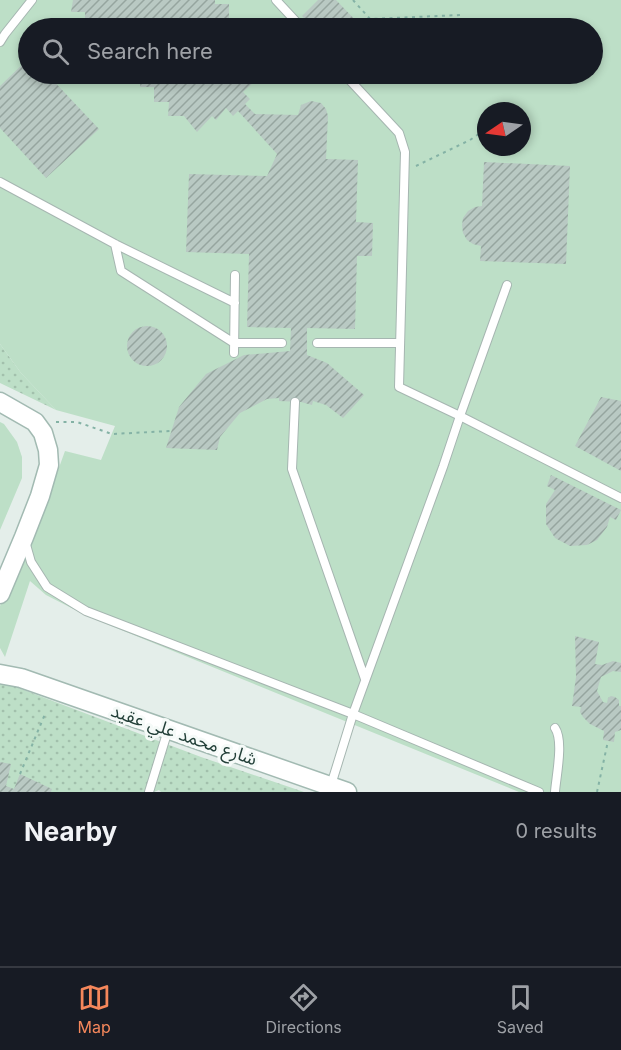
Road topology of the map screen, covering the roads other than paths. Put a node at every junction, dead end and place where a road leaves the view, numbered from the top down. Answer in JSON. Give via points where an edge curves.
{"nodes":[{"id":1,"x":32,"y":0,"type":"edge"},
{"id":2,"x":276,"y":0,"type":"edge"},
{"id":3,"x":293,"y":18,"type":"edge"},
{"id":4,"x":0,"y":42,"type":"edge"},
{"id":5,"x":353,"y":84,"type":"edge"},
{"id":6,"x":0,"y":182,"type":"edge"},
{"id":7,"x":115,"y":244,"type":"junction"},
{"id":8,"x":235,"y":275,"type":"dead end"},
{"id":9,"x":507,"y":285,"type":"dead end"},
{"id":10,"x":235,"y":303,"type":"junction"},
{"id":11,"x":234,"y":343,"type":"junction"},
{"id":12,"x":282,"y":343,"type":"dead end"},
{"id":13,"x":317,"y":343,"type":"dead end"},
{"id":14,"x":400,"y":344,"type":"junction"},
{"id":15,"x":234,"y":353,"type":"dead end"},
{"id":16,"x":0,"y":402,"type":"edge"},
{"id":17,"x":295,"y":402,"type":"dead end"},
{"id":18,"x":460,"y":416,"type":"junction"},
{"id":19,"x":621,"y":498,"type":"edge"},
{"id":20,"x":24,"y":537,"type":"junction"},
{"id":21,"x":0,"y":594,"type":"edge"},
{"id":22,"x":0,"y":659,"type":"edge"},
{"id":23,"x":0,"y":674,"type":"edge"},
{"id":24,"x":21,"y":678,"type":"junction"},
{"id":25,"x":365,"y":679,"type":"junction"},
{"id":26,"x":353,"y":714,"type":"junction"},
{"id":27,"x":555,"y":728,"type":"dead end"},
{"id":28,"x":168,"y":730,"type":"junction"},
{"id":29,"x":339,"y":789,"type":"edge"},
{"id":30,"x":149,"y":792,"type":"edge"},
{"id":31,"x":539,"y":792,"type":"edge"},
{"id":32,"x":555,"y":792,"type":"edge"}],
"edges":[{"from":1,"to":4,"type":"lane"},
{"from":2,"to":3,"type":"lane"},
{"from":5,"to":14,"type":"lane","via":[[399,133],[405,152]]},
{"from":6,"to":7,"type":"lane"},
{"from":7,"to":10,"type":"lane"},
{"from":7,"to":11,"type":"lane","via":[[121,271]]},
{"from":8,"to":10,"type":"lane"},
{"from":9,"to":18,"type":"lane"},
{"from":10,"to":11,"type":"lane"},
{"from":11,"to":12,"type":"lane"},
{"from":11,"to":15,"type":"lane"},
{"from":13,"to":14,"type":"lane"},
{"from":14,"to":18,"type":"lane","via":[[399,387]]},
{"from":16,"to":20,"type":"street","via":[[35,422],[44,434],[48,450],[49,465]]},
{"from":17,"to":25,"type":"lane","via":[[292,469]]},
{"from":18,"to":19,"type":"lane"},
{"from":18,"to":25,"type":"lane"},
{"from":20,"to":21,"type":"street"},
{"from":20,"to":26,"type":"lane","via":[[31,562],[47,587],[86,611]]},
{"from":22,"to":24,"type":"street","name":"شارع محمد علي عقيد"},
{"from":23,"to":24,"type":"street","name":"شارع محمد علي عقيد"},
{"from":24,"to":28,"type":"street","name":"شارع محمد علي عقيد"},
{"from":25,"to":26,"type":"lane"},
{"from":26,"to":29,"type":"lane"},
{"from":26,"to":31,"type":"lane"},
{"from":27,"to":32,"type":"lane","via":[[559,741]]},
{"from":28,"to":29,"type":"street","name":"شارع محمد علي عقيد"},
{"from":28,"to":30,"type":"lane"}]}
